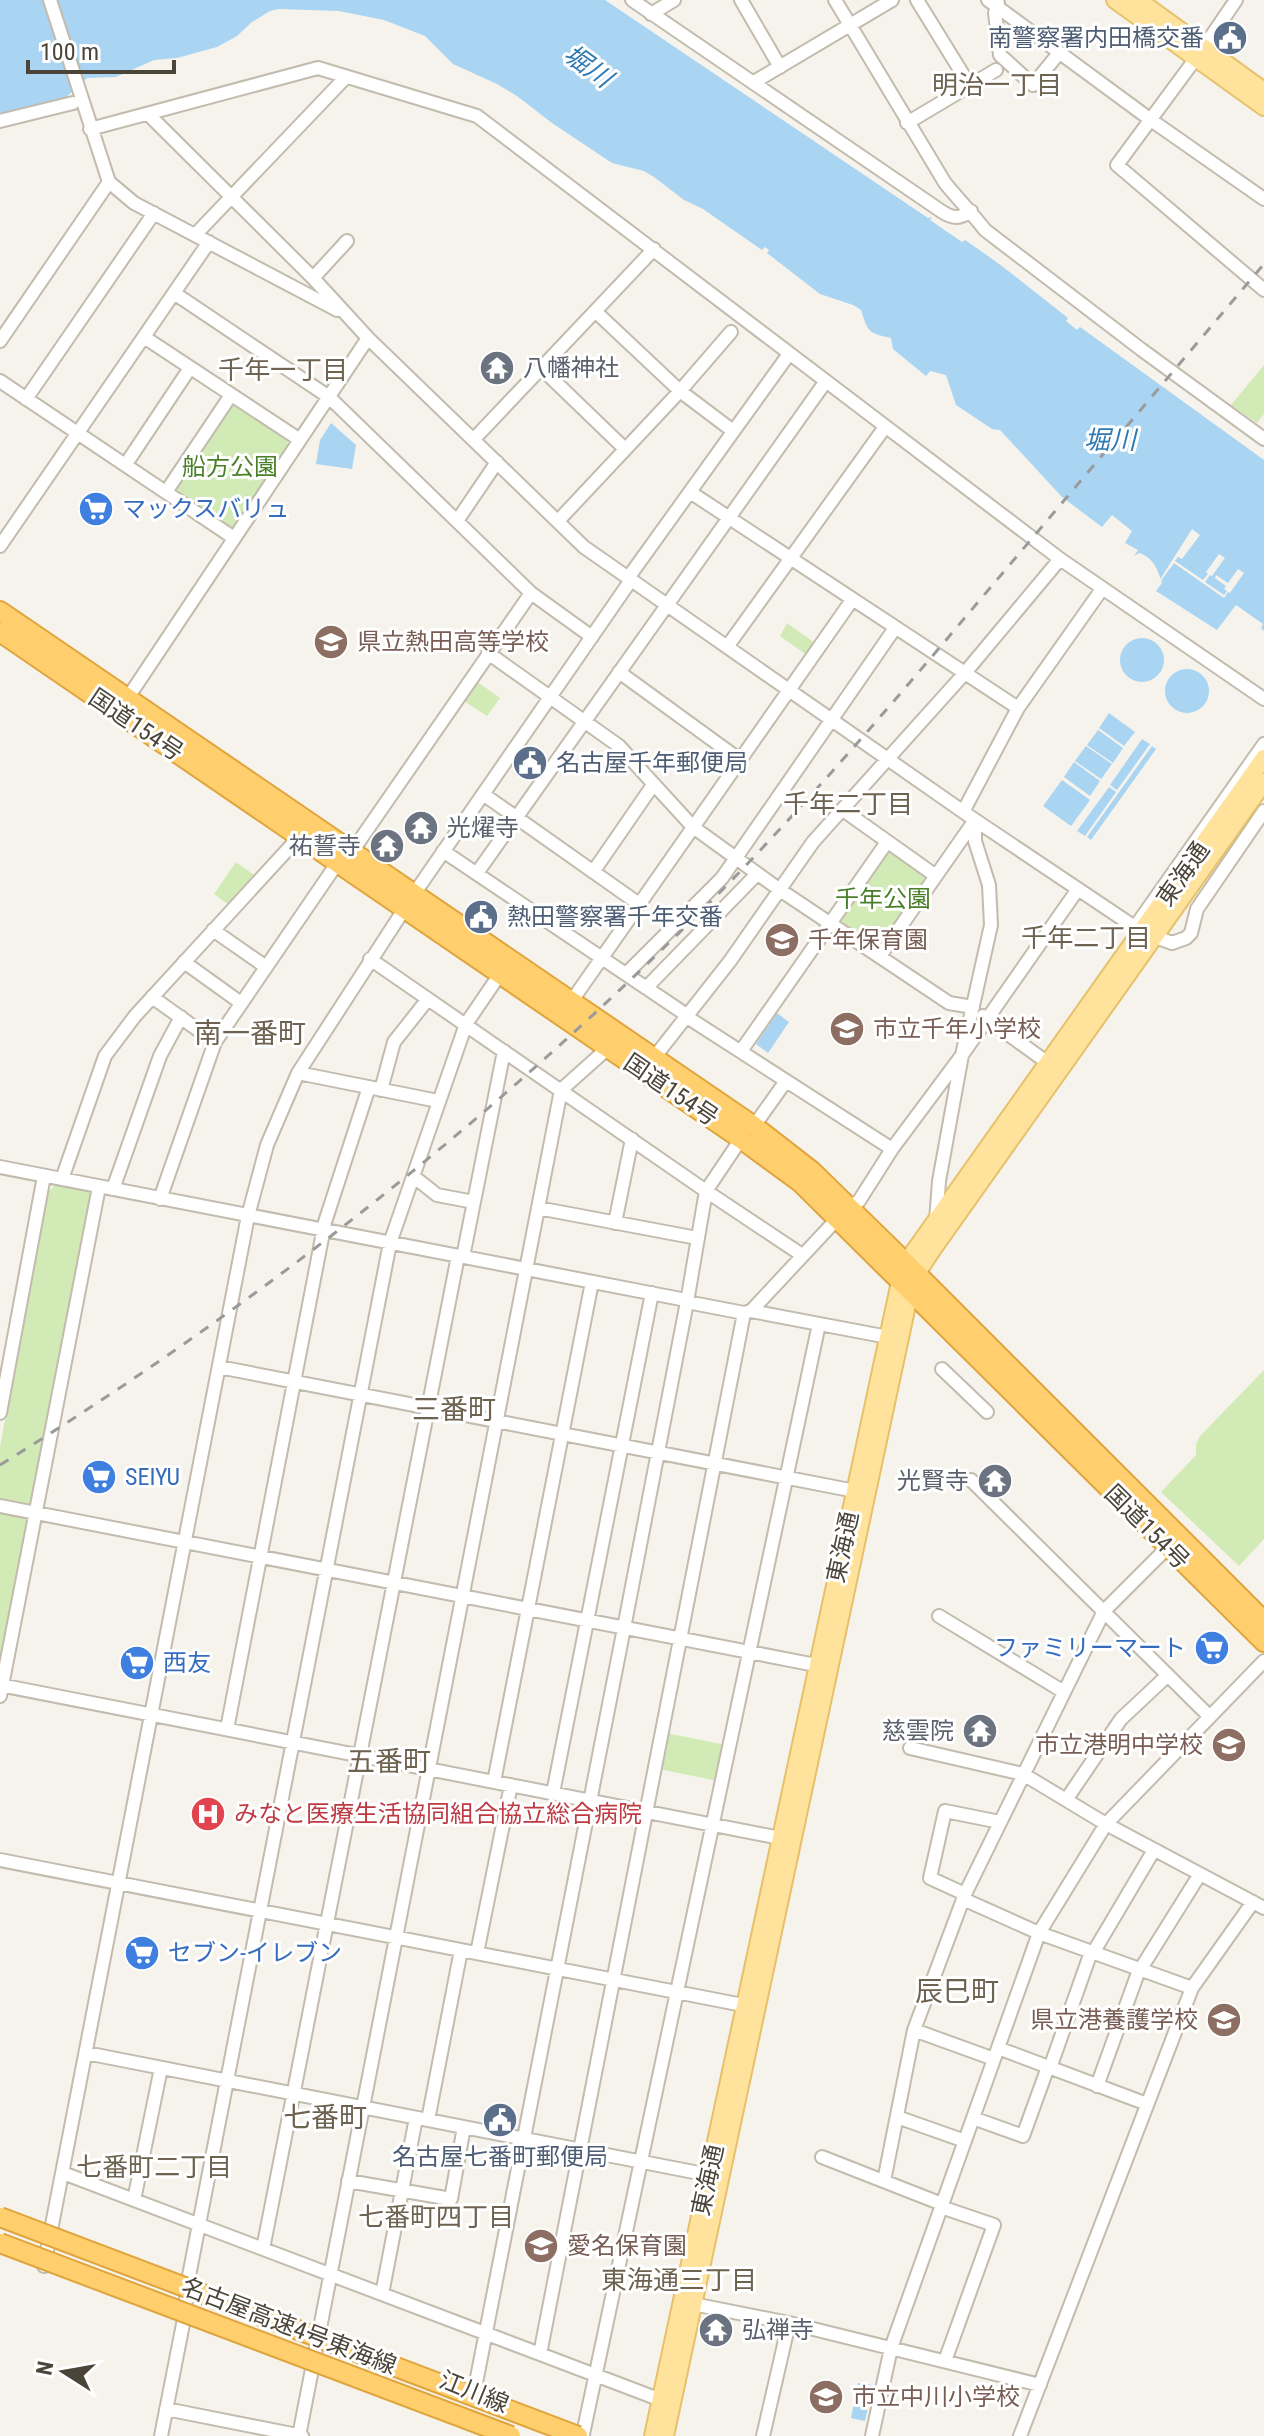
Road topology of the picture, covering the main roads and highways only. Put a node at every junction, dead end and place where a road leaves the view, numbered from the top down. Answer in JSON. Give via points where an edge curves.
{"nodes":[{"id":1,"x":1115,"y":0,"type":"edge"},
{"id":2,"x":1138,"y":0,"type":"edge"},
{"id":3,"x":1200,"y":53,"type":"junction"},
{"id":4,"x":1264,"y":91,"type":"edge"},
{"id":5,"x":1264,"y":107,"type":"edge"},
{"id":6,"x":0,"y":611,"type":"edge"},
{"id":7,"x":0,"y":632,"type":"edge"},
{"id":8,"x":1264,"y":758,"type":"edge"},
{"id":9,"x":1264,"y":782,"type":"edge"},
{"id":10,"x":344,"y":857,"type":"junction"},
{"id":11,"x":409,"y":901,"type":"junction"},
{"id":12,"x":1165,"y":910,"type":"junction"},
{"id":13,"x":1144,"y":932,"type":"junction"},
{"id":14,"x":748,"y":1133,"type":"junction"},
{"id":15,"x":908,"y":1277,"type":"junction"},
{"id":16,"x":1264,"y":1621,"type":"edge"},
{"id":17,"x":1264,"y":1642,"type":"edge"},
{"id":18,"x":823,"y":1666,"type":"junction"},
{"id":19,"x":750,"y":2006,"type":"junction"},
{"id":20,"x":715,"y":2174,"type":"junction"},
{"id":21,"x":0,"y":2214,"type":"edge"},
{"id":22,"x":0,"y":2229,"type":"edge"},
{"id":23,"x":0,"y":2246,"type":"edge"},
{"id":24,"x":337,"y":2370,"type":"junction"},
{"id":25,"x":467,"y":2430,"type":"edge"},
{"id":26,"x":583,"y":2435,"type":"edge"},
{"id":27,"x":502,"y":2436,"type":"edge"},
{"id":28,"x":511,"y":2436,"type":"edge"},
{"id":29,"x":653,"y":2436,"type":"edge"},
{"id":30,"x":665,"y":2436,"type":"edge"}],
"edges":[{"from":1,"to":3,"type":"main road"},
{"from":2,"to":3,"type":"main road"},
{"from":3,"to":4,"type":"main road"},
{"from":3,"to":5,"type":"main road"},
{"from":6,"to":10,"type":"highway","name":"国道154号"},
{"from":7,"to":10,"type":"highway","name":"国道154号","via":[[300,836]]},
{"from":8,"to":12,"type":"main road","name":"東海通"},
{"from":9,"to":12,"type":"main road","name":"東海通"},
{"from":10,"to":11,"type":"highway","name":"国道154号"},
{"from":11,"to":14,"type":"highway","name":"国道154号","via":[[571,1002]]},
{"from":11,"to":14,"type":"highway","name":"国道154号","via":[[500,974],[608,1048]]},
{"from":12,"to":13,"type":"main road","name":"東海通"},
{"from":13,"to":15,"type":"main road","name":"東海通"},
{"from":13,"to":15,"type":"main road","name":"東海通","via":[[935,1224]]},
{"from":14,"to":15,"type":"highway","name":"国道154号","via":[[801,1183],[843,1213]]},
{"from":15,"to":16,"type":"highway","name":"国道154号"},
{"from":15,"to":17,"type":"highway","name":"国道154号"},
{"from":15,"to":18,"type":"main road","name":"東海通"},
{"from":15,"to":18,"type":"main road","name":"東海通","via":[[888,1337]]},
{"from":18,"to":19,"type":"main road","name":"東海通"},
{"from":18,"to":19,"type":"main road","name":"東海通","via":[[780,1838]]},
{"from":19,"to":20,"type":"main road","name":"東海通"},
{"from":20,"to":29,"type":"main road","name":"東海通"},
{"from":20,"to":30,"type":"main road","name":"東海通"},
{"from":21,"to":26,"type":"highway","name":"名古屋高速4号東海線","bridge":true},
{"from":21,"to":26,"type":"main road","name":"江川線","via":[[406,2363]]},
{"from":22,"to":24,"type":"highway","via":[[277,2335]]},
{"from":23,"to":24,"type":"highway","name":"名古屋高速4号東海線","bridge":true},
{"from":23,"to":25,"type":"main road","name":"江川線"},
{"from":24,"to":28,"type":"highway","name":"名古屋高速4号東海線","bridge":true},
{"from":25,"to":27,"type":"main road","name":"江川線"}]}
